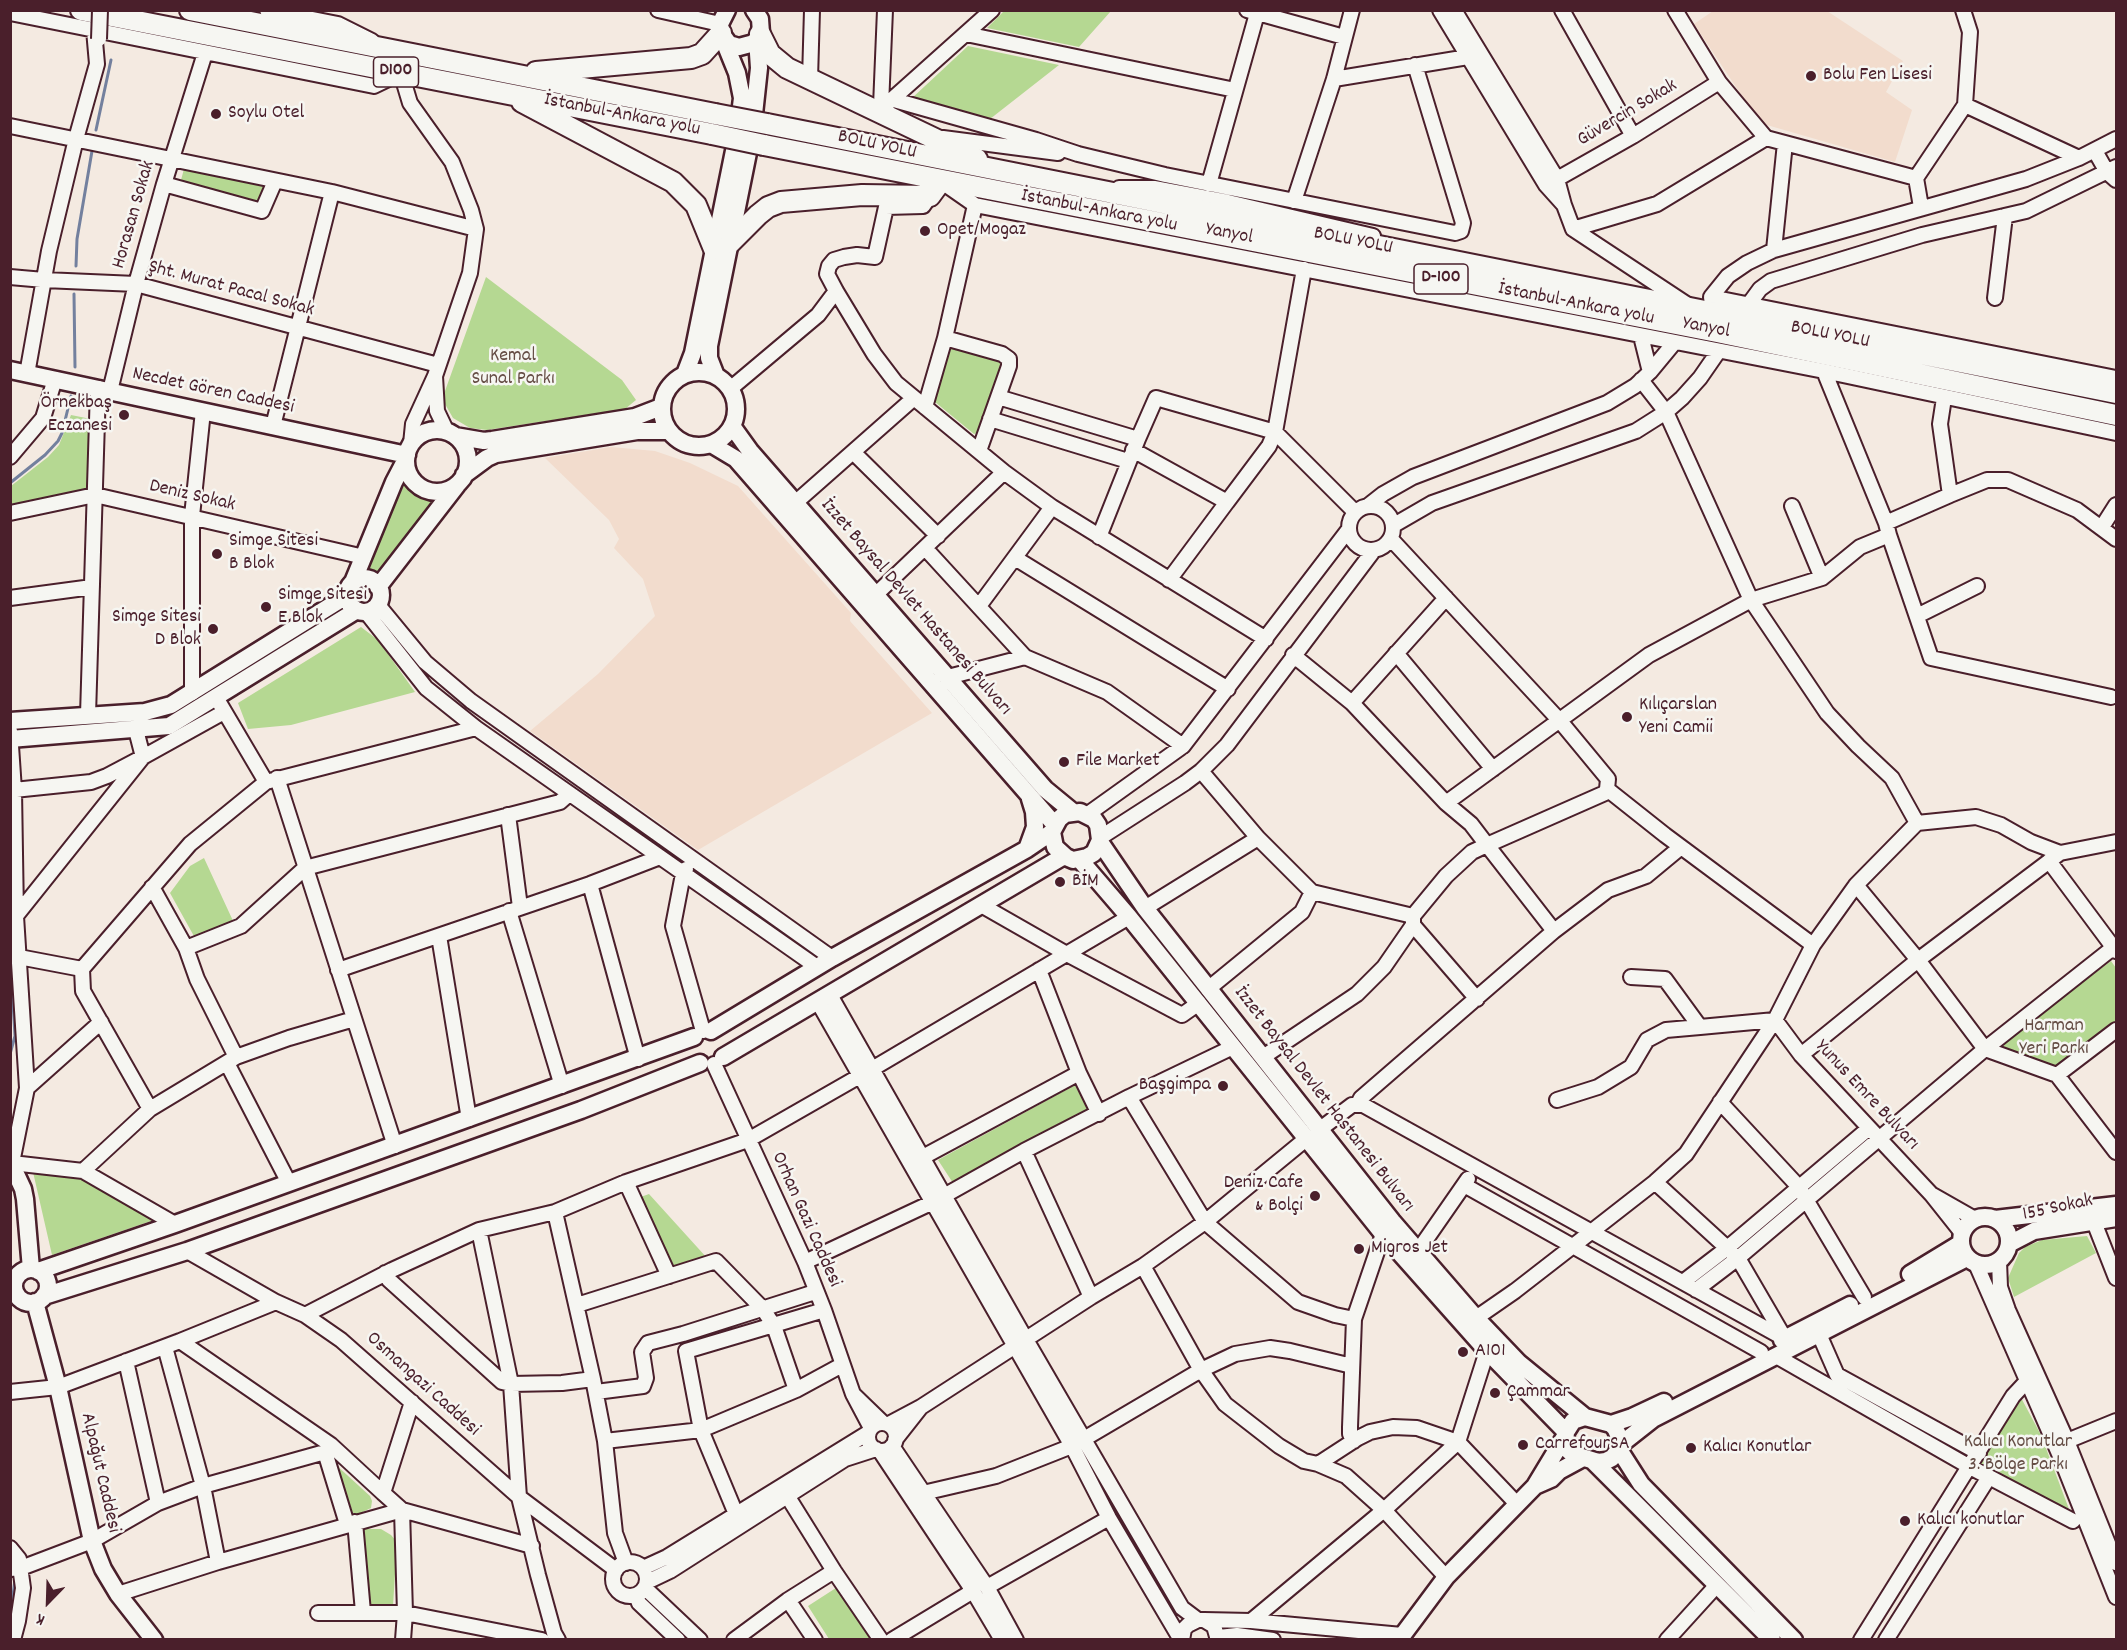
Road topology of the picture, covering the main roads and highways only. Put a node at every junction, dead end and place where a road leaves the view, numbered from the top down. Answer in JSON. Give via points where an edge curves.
{"nodes":[{"id":1,"x":81,"y":10,"type":"edge"},
{"id":2,"x":190,"y":10,"type":"edge"},
{"id":3,"x":756,"y":11,"type":"edge"},
{"id":4,"x":724,"y":21,"type":"edge"},
{"id":5,"x":759,"y":37,"type":"junction"},
{"id":6,"x":512,"y":75,"type":"junction"},
{"id":7,"x":504,"y":93,"type":"junction"},
{"id":8,"x":761,"y":134,"type":"junction"},
{"id":9,"x":1006,"y":173,"type":"junction"},
{"id":10,"x":935,"y":188,"type":"junction"},
{"id":11,"x":722,"y":246,"type":"junction"},
{"id":12,"x":19,"y":372,"type":"edge"},
{"id":13,"x":685,"y":374,"type":"junction"},
{"id":14,"x":716,"y":376,"type":"junction"},
{"id":15,"x":2116,"y":393,"type":"edge"},
{"id":16,"x":661,"y":407,"type":"junction"},
{"id":17,"x":2114,"y":415,"type":"edge"},
{"id":18,"x":732,"y":426,"type":"junction"},
{"id":19,"x":669,"y":431,"type":"junction"},
{"id":20,"x":451,"y":434,"type":"junction"},
{"id":21,"x":711,"y":444,"type":"junction"},
{"id":22,"x":408,"y":453,"type":"junction"},
{"id":23,"x":461,"y":479,"type":"junction"},
{"id":24,"x":378,"y":587,"type":"junction"},
{"id":25,"x":351,"y":589,"type":"junction"},
{"id":26,"x":870,"y":601,"type":"junction"},
{"id":27,"x":367,"y":609,"type":"junction"},
{"id":28,"x":10,"y":721,"type":"edge"},
{"id":29,"x":11,"y":739,"type":"edge"},
{"id":30,"x":1028,"y":792,"type":"junction"},
{"id":31,"x":1080,"y":813,"type":"junction"},
{"id":32,"x":1054,"y":829,"type":"junction"},
{"id":33,"x":1100,"y":839,"type":"junction"},
{"id":34,"x":1027,"y":849,"type":"junction"},
{"id":35,"x":1064,"y":856,"type":"junction"},
{"id":36,"x":1080,"y":860,"type":"junction"},
{"id":37,"x":703,"y":1033,"type":"junction"},
{"id":38,"x":712,"y":1062,"type":"junction"},
{"id":39,"x":1313,"y":1134,"type":"junction"},
{"id":40,"x":11,"y":1162,"type":"edge"},
{"id":41,"x":2116,"y":1205,"type":"edge"},
{"id":42,"x":2116,"y":1218,"type":"edge"},
{"id":43,"x":1995,"y":1220,"type":"junction"},
{"id":44,"x":2009,"y":1244,"type":"junction"},
{"id":45,"x":1966,"y":1249,"type":"junction"},
{"id":46,"x":24,"y":1274,"type":"edge"},
{"id":47,"x":36,"y":1300,"type":"junction"},
{"id":48,"x":10,"y":1305,"type":"edge"},
{"id":49,"x":1768,"y":1354,"type":"junction"},
{"id":50,"x":1585,"y":1417,"type":"junction"},
{"id":51,"x":1611,"y":1424,"type":"junction"},
{"id":52,"x":1565,"y":1435,"type":"junction"},
{"id":53,"x":1619,"y":1447,"type":"junction"},
{"id":54,"x":1587,"y":1459,"type":"junction"},
{"id":55,"x":1535,"y":1486,"type":"junction"},
{"id":56,"x":1400,"y":1637,"type":"edge"},
{"id":57,"x":154,"y":1640,"type":"edge"},
{"id":58,"x":1772,"y":1640,"type":"edge"},
{"id":59,"x":1794,"y":1640,"type":"edge"}],
"edges":[{"from":1,"to":7,"type":"highway","name":"İstanbul-Ankara yolu","number":"D100"},
{"from":2,"to":6,"type":"highway","number":"D100"},
{"from":3,"to":5,"type":"main road","via":[[762,26]]},
{"from":4,"to":5,"type":"main road","via":[[729,44],[749,45]]},
{"from":4,"to":6,"type":"highway","via":[[702,54],[691,58]]},
{"from":4,"to":11,"type":"main road","via":[[742,98]]},
{"from":5,"to":8,"type":"main road"},
{"from":5,"to":9,"type":"highway","via":[[774,58],[810,79],[884,106],[925,135]]},
{"from":6,"to":8,"type":"highway","name":"İstanbul-Ankara yolu","number":"D100","bridge":true,"via":[[715,114]]},
{"from":7,"to":8,"type":"highway","name":"İstanbul-Ankara yolu","number":"D100","bridge":true,"via":[[712,134]]},
{"from":7,"to":11,"type":"highway","via":[[673,182],[696,205]]},
{"from":8,"to":9,"type":"highway","name":"BOLU YOLU","number":"D-100"},
{"from":8,"to":10,"type":"highway","name":"İstanbul-Ankara yolu","number":"D-100"},
{"from":8,"to":11,"type":"main road"},
{"from":9,"to":15,"type":"highway","name":"BOLU YOLU","number":"D-100"},
{"from":10,"to":11,"type":"highway","via":[[782,202],[768,207]]},
{"from":10,"to":17,"type":"highway","name":"İstanbul-Ankara yolu","number":"D-100","via":[[1717,332]]},
{"from":11,"to":13,"type":"main road"},
{"from":11,"to":14,"type":"main road","via":[[709,351]]},
{"from":12,"to":22,"type":"main road","name":"Necdet Gören Caddesi"},
{"from":13,"to":14,"type":"main road","via":[[701,372]]},
{"from":13,"to":16,"type":"main road","via":[[666,390]]},
{"from":14,"to":18,"type":"main road","via":[[730,389],[735,403]]},
{"from":16,"to":19,"type":"main road"},
{"from":16,"to":20,"type":"main road","via":[[635,417],[492,440]]},
{"from":18,"to":21,"type":"main road"},
{"from":18,"to":26,"type":"main road","name":"İzzet Baysal Devlet Hastanesi Bulvarı"},
{"from":19,"to":21,"type":"main road","via":[[686,444]]},
{"from":19,"to":23,"type":"main road","via":[[638,431],[496,454]]},
{"from":20,"to":22,"type":"main road","via":[[439,430],[426,432]]},
{"from":20,"to":23,"type":"main road","via":[[461,442],[468,458]]},
{"from":21,"to":26,"type":"main road","name":"İzzet Baysal Devlet Hastanesi Bulvarı","via":[[736,459]]},
{"from":22,"to":23,"type":"main road","via":[[410,476],[426,489],[444,490]]},
{"from":22,"to":25,"type":"main road"},
{"from":23,"to":24,"type":"main road"},
{"from":24,"to":25,"type":"main road","via":[[367,579]]},
{"from":24,"to":27,"type":"main road","via":[[381,596]]},
{"from":25,"to":27,"type":"main road","via":[[350,604]]},
{"from":25,"to":28,"type":"main road","via":[[171,705],[157,710]]},
{"from":26,"to":30,"type":"main road","name":"İzzet Baysal Devlet Hastanesi Bulvarı"},
{"from":26,"to":31,"type":"main road","name":"İzzet Baysal Devlet Hastanesi Bulvarı","via":[[948,677],[1045,789]]},
{"from":27,"to":29,"type":"main road","via":[[169,726]]},
{"from":30,"to":32,"type":"main road","name":"İzzet Baysal Devlet Hastanesi Bulvarı"},
{"from":30,"to":34,"type":"main road","via":[[1035,819]]},
{"from":31,"to":32,"type":"main road","via":[[1065,814]]},
{"from":31,"to":33,"type":"main road","via":[[1098,825]]},
{"from":32,"to":34,"type":"main road"},
{"from":32,"to":35,"type":"main road","via":[[1055,847]]},
{"from":33,"to":36,"type":"main road","via":[[1094,853]]},
{"from":33,"to":39,"type":"main road","name":"İzzet Baysal Devlet Hastanesi Bulvarı","via":[[1145,908],[1263,1057]]},
{"from":34,"to":37,"type":"main road"},
{"from":35,"to":36,"type":"main road"},
{"from":35,"to":38,"type":"main road"},
{"from":36,"to":39,"type":"main road","name":"İzzet Baysal Devlet Hastanesi Bulvarı","via":[[1233,1047]]},
{"from":37,"to":38,"type":"main road","via":[[691,1047],[691,1053]]},
{"from":37,"to":38,"type":"main road","via":[[719,1035],[723,1040],[725,1051]]},
{"from":37,"to":46,"type":"main road","via":[[395,1146]]},
{"from":38,"to":47,"type":"main road","via":[[187,1251]]},
{"from":39,"to":50,"type":"main road","name":"İzzet Baysal Devlet Hastanesi Bulvarı","via":[[1476,1318],[1528,1371]]},
{"from":39,"to":52,"type":"main road","name":"İzzet Baysal Devlet Hastanesi Bulvarı","via":[[1383,1234]]},
{"from":40,"to":46,"type":"main road","via":[[25,1199]]},
{"from":41,"to":43,"type":"main road"},
{"from":42,"to":44,"type":"main road","name":"155 Sokak","via":[[2034,1231]]},
{"from":43,"to":44,"type":"main road","via":[[2006,1229]]},
{"from":43,"to":45,"type":"main road","via":[[1982,1217],[1967,1224]]},
{"from":44,"to":45,"type":"main road","via":[[1999,1261],[1989,1265]]},
{"from":45,"to":49,"type":"main road","via":[[1819,1334]]},
{"from":45,"to":49,"type":"main road","via":[[1864,1297],[1785,1339]]},
{"from":46,"to":47,"type":"main road","via":[[14,1287],[16,1293]]},
{"from":46,"to":47,"type":"main road","via":[[45,1277],[48,1282],[46,1293]]},
{"from":47,"to":48,"type":"main road"},
{"from":47,"to":57,"type":"main road","name":"Alpağut Caddesi","via":[[92,1541],[118,1594]]},
{"from":49,"to":51,"type":"main road"},
{"from":49,"to":53,"type":"main road","via":[[1653,1419]]},
{"from":50,"to":51,"type":"main road","name":"İzzet Baysal Devlet Hastanesi Bulvarı"},
{"from":50,"to":52,"type":"main road","via":[[1573,1421]]},
{"from":51,"to":53,"type":"main road","via":[[1620,1437]]},
{"from":52,"to":54,"type":"main road","name":"İzzet Baysal Devlet Hastanesi Bulvarı","via":[[1569,1451]]},
{"from":52,"to":55,"type":"main road"},
{"from":53,"to":54,"type":"main road","via":[[1606,1461]]},
{"from":53,"to":59,"type":"main road","via":[[1641,1484]]},
{"from":54,"to":55,"type":"main road"},
{"from":54,"to":58,"type":"main road","name":"İzzet Baysal Devlet Hastanesi Bulvarı"},
{"from":55,"to":56,"type":"main road","via":[[1446,1577]]}]}
